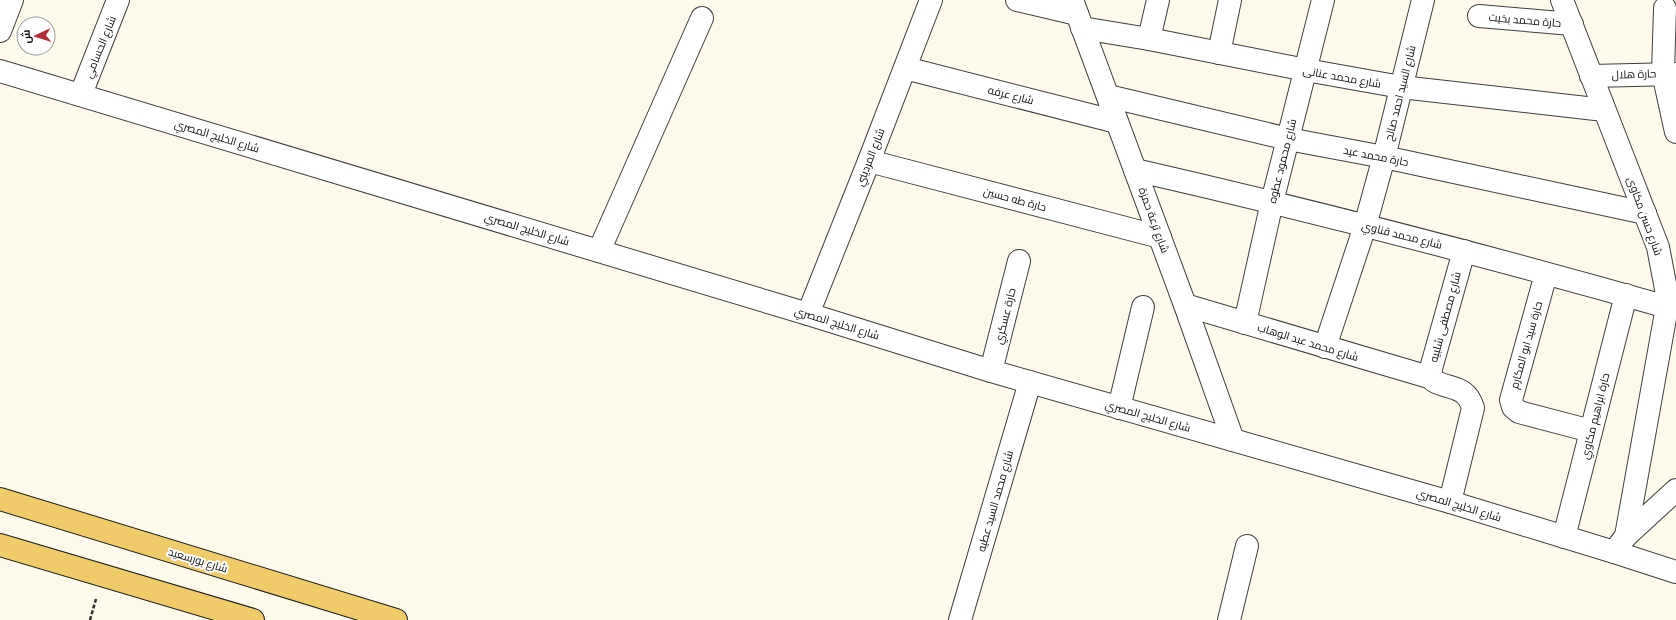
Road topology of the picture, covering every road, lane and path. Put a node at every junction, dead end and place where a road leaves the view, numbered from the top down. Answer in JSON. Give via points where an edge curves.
{"nodes":[{"id":1,"x":12,"y":0,"type":"edge"},
{"id":2,"x":118,"y":0,"type":"edge"},
{"id":3,"x":931,"y":0,"type":"edge"},
{"id":4,"x":1017,"y":0,"type":"edge"},
{"id":5,"x":1158,"y":0,"type":"edge"},
{"id":6,"x":1230,"y":0,"type":"edge"},
{"id":7,"x":1323,"y":0,"type":"edge"},
{"id":8,"x":1423,"y":0,"type":"edge"},
{"id":9,"x":1562,"y":0,"type":"edge"},
{"id":10,"x":1665,"y":8,"type":"dead end"},
{"id":11,"x":1077,"y":14,"type":"edge"},
{"id":12,"x":1479,"y":16,"type":"dead end"},
{"id":13,"x":702,"y":18,"type":"dead end"},
{"id":14,"x":1572,"y":24,"type":"junction"},
{"id":15,"x":0,"y":31,"type":"edge"},
{"id":16,"x":1149,"y":39,"type":"junction"},
{"id":17,"x":1219,"y":53,"type":"junction"},
{"id":18,"x":905,"y":68,"type":"junction"},
{"id":19,"x":0,"y":70,"type":"edge"},
{"id":20,"x":1306,"y":70,"type":"junction"},
{"id":21,"x":1669,"y":74,"type":"edge"},
{"id":22,"x":1591,"y":76,"type":"junction"},
{"id":23,"x":1401,"y":87,"type":"junction"},
{"id":24,"x":81,"y":94,"type":"junction"},
{"id":25,"x":1108,"y":96,"type":"junction"},
{"id":26,"x":1604,"y":110,"type":"junction"},
{"id":27,"x":1117,"y":122,"type":"junction"},
{"id":28,"x":1676,"y":132,"type":"edge"},
{"id":29,"x":1288,"y":139,"type":"junction"},
{"id":30,"x":1384,"y":157,"type":"junction"},
{"id":31,"x":869,"y":161,"type":"junction"},
{"id":32,"x":1135,"y":170,"type":"junction"},
{"id":33,"x":1272,"y":202,"type":"junction"},
{"id":34,"x":1645,"y":213,"type":"junction"},
{"id":35,"x":1365,"y":226,"type":"junction"},
{"id":36,"x":1160,"y":236,"type":"junction"},
{"id":37,"x":1667,"y":248,"type":"edge"},
{"id":38,"x":599,"y":251,"type":"junction"},
{"id":39,"x":1464,"y":251,"type":"junction"},
{"id":40,"x":1019,"y":260,"type":"dead end"},
{"id":41,"x":1546,"y":274,"type":"junction"},
{"id":42,"x":1626,"y":295,"type":"junction"},
{"id":43,"x":1185,"y":304,"type":"junction"},
{"id":44,"x":1143,"y":307,"type":"dead end"},
{"id":45,"x":1667,"y":307,"type":"junction"},
{"id":46,"x":808,"y":314,"type":"junction"},
{"id":47,"x":1244,"y":322,"type":"junction"},
{"id":48,"x":1325,"y":347,"type":"junction"},
{"id":49,"x":991,"y":371,"type":"junction"},
{"id":50,"x":1432,"y":378,"type":"junction"},
{"id":51,"x":1030,"y":382,"type":"junction"},
{"id":52,"x":1118,"y":408,"type":"junction"},
{"id":53,"x":1591,"y":430,"type":"junction"},
{"id":54,"x":1234,"y":440,"type":"junction"},
{"id":55,"x":1676,"y":490,"type":"edge"},
{"id":56,"x":0,"y":499,"type":"edge"},
{"id":57,"x":1450,"y":502,"type":"junction"},
{"id":58,"x":1564,"y":536,"type":"junction"},
{"id":59,"x":1620,"y":544,"type":"junction"},
{"id":60,"x":0,"y":545,"type":"edge"},
{"id":61,"x":1247,"y":546,"type":"dead end"},
{"id":62,"x":1676,"y":572,"type":"edge"},
{"id":63,"x":253,"y":620,"type":"edge"},
{"id":64,"x":396,"y":620,"type":"edge"},
{"id":65,"x":960,"y":620,"type":"edge"},
{"id":66,"x":1228,"y":620,"type":"edge"}],
"edges":[{"from":1,"to":15,"type":"street"},
{"from":2,"to":24,"type":"street","name":"شارع الحسامي"},
{"from":3,"to":18,"type":"street","name":"شارع المرديني"},
{"from":4,"to":11,"type":"street","name":"شارع محمد عنانى"},
{"from":5,"to":16,"type":"street"},
{"from":6,"to":17,"type":"street"},
{"from":7,"to":20,"type":"street","name":"شارع محمود عطوه"},
{"from":8,"to":23,"type":"street","name":"شارع السيد احمد صالح"},
{"from":9,"to":14,"type":"street","name":"شارع حسن مكاوى"},
{"from":10,"to":21,"type":"street"},
{"from":11,"to":16,"type":"street","name":"شارع محمد عنانى"},
{"from":11,"to":25,"type":"street","name":"شارع ترعة حمزة"},
{"from":12,"to":14,"type":"street","name":"حارة محمد بخيت"},
{"from":13,"to":38,"type":"street"},
{"from":14,"to":22,"type":"street","name":"شارع حسن مكاوى"},
{"from":16,"to":17,"type":"street","name":"شارع محمد عنانى"},
{"from":17,"to":20,"type":"street","name":"شارع محمد عنانى"},
{"from":18,"to":27,"type":"street","name":"شارع عرفه"},
{"from":18,"to":31,"type":"street","name":"شارع المرديني"},
{"from":19,"to":24,"type":"street","name":"شارع الخليج المصري"},
{"from":20,"to":23,"type":"street","name":"شارع محمد عنانى"},
{"from":20,"to":29,"type":"street","name":"شارع محمود عطوه"},
{"from":21,"to":22,"type":"street","name":"حارة هلال"},
{"from":21,"to":28,"type":"street"},
{"from":22,"to":26,"type":"street","name":"شارع حسن مكاوى"},
{"from":23,"to":26,"type":"street","name":"شارع محمد عنانى"},
{"from":23,"to":30,"type":"street","name":"شارع السيد احمد صالح"},
{"from":24,"to":38,"type":"street","name":"شارع الخليج المصري"},
{"from":25,"to":27,"type":"street","name":"شارع ترعة حمزة"},
{"from":25,"to":29,"type":"street","name":"حارة محمد عيد"},
{"from":26,"to":34,"type":"street","name":"شارع حسن مكاوى"},
{"from":27,"to":32,"type":"street","name":"شارع ترعة حمزة"},
{"from":29,"to":30,"type":"street","name":"حارة محمد عيد"},
{"from":29,"to":33,"type":"street","name":"شارع محمود عطوه"},
{"from":30,"to":34,"type":"street","name":"حارة محمد عيد"},
{"from":30,"to":35,"type":"street","name":"شارع السيد احمد صالح"},
{"from":31,"to":36,"type":"street","name":"حارة طه حسين"},
{"from":31,"to":46,"type":"street","name":"شارع المرديني"},
{"from":32,"to":33,"type":"street","name":"شارع محمد قناوي"},
{"from":32,"to":36,"type":"street","name":"شارع ترعة حمزة"},
{"from":33,"to":35,"type":"street","name":"شارع محمد قناوي"},
{"from":33,"to":47,"type":"street","name":"شارع محمود عطوه"},
{"from":34,"to":37,"type":"street","name":"شارع حسن مكاوى"},
{"from":35,"to":39,"type":"street","name":"شارع محمد قناوي"},
{"from":35,"to":48,"type":"street","name":"شارع السيد احمد صالح"},
{"from":36,"to":43,"type":"street","name":"شارع ترعة حمزة"},
{"from":37,"to":45,"type":"street","name":"شارع حسن مكاوى"},
{"from":38,"to":46,"type":"street","name":"شارع الخليج المصري"},
{"from":39,"to":41,"type":"street","name":"شارع محمد قناوي"},
{"from":39,"to":50,"type":"street","name":"شارع مصطفى شلبيه","via":[[1431,368]]},
{"from":40,"to":49,"type":"street","name":"حارة عسكري"},
{"from":41,"to":42,"type":"street","name":"شارع محمد قناوي"},
{"from":41,"to":53,"type":"street","name":"حارة سيد ابو المكارم","via":[[1511,400],[1519,412]]},
{"from":42,"to":45,"type":"street","name":"شارع محمد قناوي"},
{"from":42,"to":53,"type":"street","name":"حارة ابراهيم مكاوي"},
{"from":43,"to":47,"type":"street","name":"شارع محمد عبد الوهاب"},
{"from":43,"to":54,"type":"street","name":"شارع ترعة حمزة"},
{"from":44,"to":52,"type":"street"},
{"from":45,"to":59,"type":"street","name":"شارع حسن مكاوى"},
{"from":46,"to":49,"type":"street","name":"شارع الخليج المصري"},
{"from":47,"to":48,"type":"street","name":"شارع محمد عبد الوهاب"},
{"from":48,"to":50,"type":"street","name":"شارع محمد عبد الوهاب"},
{"from":49,"to":51,"type":"street","name":"شارع الخليج المصري"},
{"from":50,"to":57,"type":"street","name":"شارع مصطفى شلبيه","via":[[1438,383],[1460,390],[1470,400],[1473,408]]},
{"from":51,"to":52,"type":"street","name":"شارع الخليج المصري"},
{"from":51,"to":65,"type":"street","name":"شارع محمد السيد عطيه"},
{"from":52,"to":54,"type":"street","name":"شارع الخليج المصري"},
{"from":53,"to":58,"type":"street","name":"حارة ابراهيم مكاوي"},
{"from":54,"to":57,"type":"street","name":"شارع الخليج المصري"},
{"from":55,"to":59,"type":"street"},
{"from":56,"to":64,"type":"main road","name":"شارع بورسعيد"},
{"from":57,"to":58,"type":"street","name":"شارع الخليج المصري"},
{"from":58,"to":59,"type":"street","name":"شارع الخليج المصري"},
{"from":59,"to":62,"type":"street","name":"شارع الخليج المصري"},
{"from":60,"to":63,"type":"main road"},
{"from":61,"to":66,"type":"street"}]}
